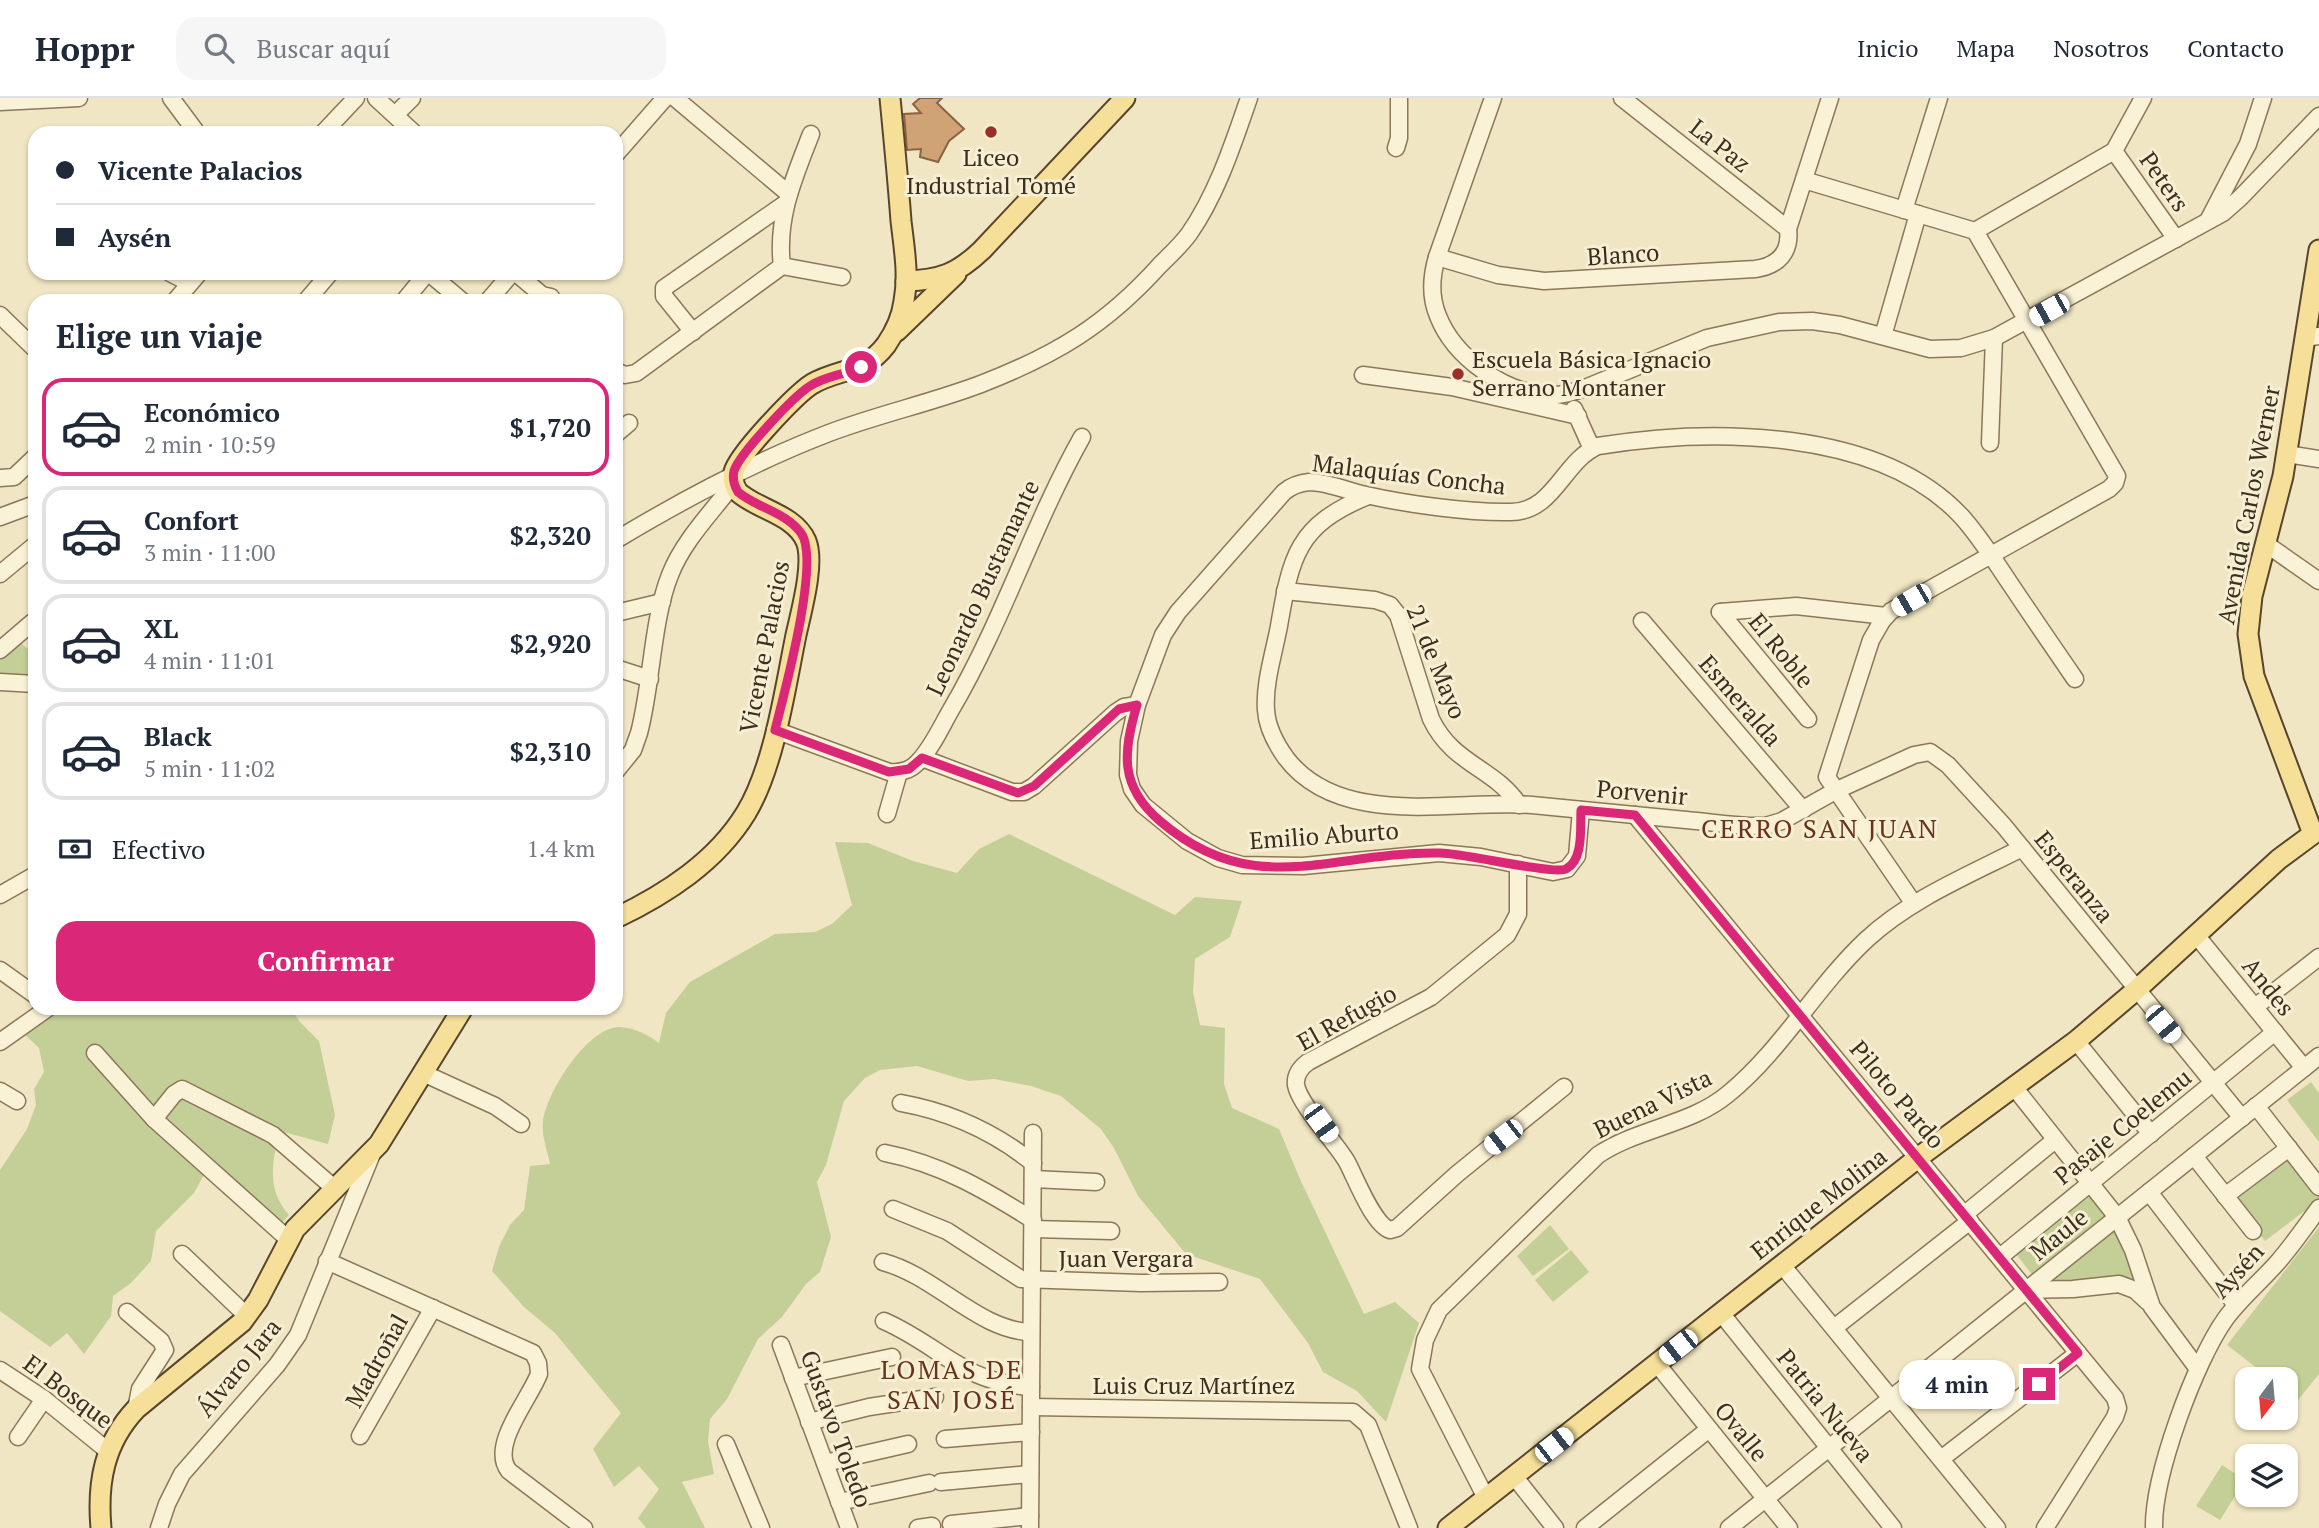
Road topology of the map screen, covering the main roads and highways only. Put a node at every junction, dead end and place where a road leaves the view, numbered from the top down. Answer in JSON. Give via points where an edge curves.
{"nodes":[{"id":1,"x":890,"y":98,"type":"edge"},
{"id":2,"x":1125,"y":98,"type":"edge"},
{"id":3,"x":2319,"y":250,"type":"edge"},
{"id":4,"x":960,"y":270,"type":"junction"},
{"id":5,"x":906,"y":281,"type":"junction"},
{"id":6,"x":891,"y":337,"type":"junction"},
{"id":7,"x":2312,"y":337,"type":"edge"},
{"id":8,"x":2316,"y":838,"type":"edge"},
{"id":9,"x":623,"y":914,"type":"edge"},
{"id":10,"x":460,"y":1015,"type":"edge"},
{"id":11,"x":100,"y":1528,"type":"edge"},
{"id":12,"x":1448,"y":1528,"type":"edge"}],
"edges":[{"from":1,"to":5,"type":"main road"},
{"from":2,"to":4,"type":"main road"},
{"from":3,"to":7,"type":"main road","name":"Avenida Carlos Werner"},
{"from":4,"to":5,"type":"main road"},
{"from":4,"to":6,"type":"main road"},
{"from":5,"to":6,"type":"main road","via":[[903,309]]},
{"from":6,"to":9,"type":"main road","name":"Vicente Palacios","via":[[878,355],[861,367],[803,390],[736,467],[733,480],[742,495],[798,529],[807,546],[802,603],[775,730],[756,795],[727,839],[675,886]]},
{"from":7,"to":8,"type":"main road","name":"Avenida Carlos Werner","via":[[2250,607],[2250,657]]},
{"from":8,"to":12,"type":"main road","name":"Enrique Molina","via":[[2279,859],[2077,1041],[1919,1157]]},
{"from":10,"to":11,"type":"main road","via":[[386,1136],[288,1239],[247,1316],[122,1424],[108,1451],[100,1489]]}]}
